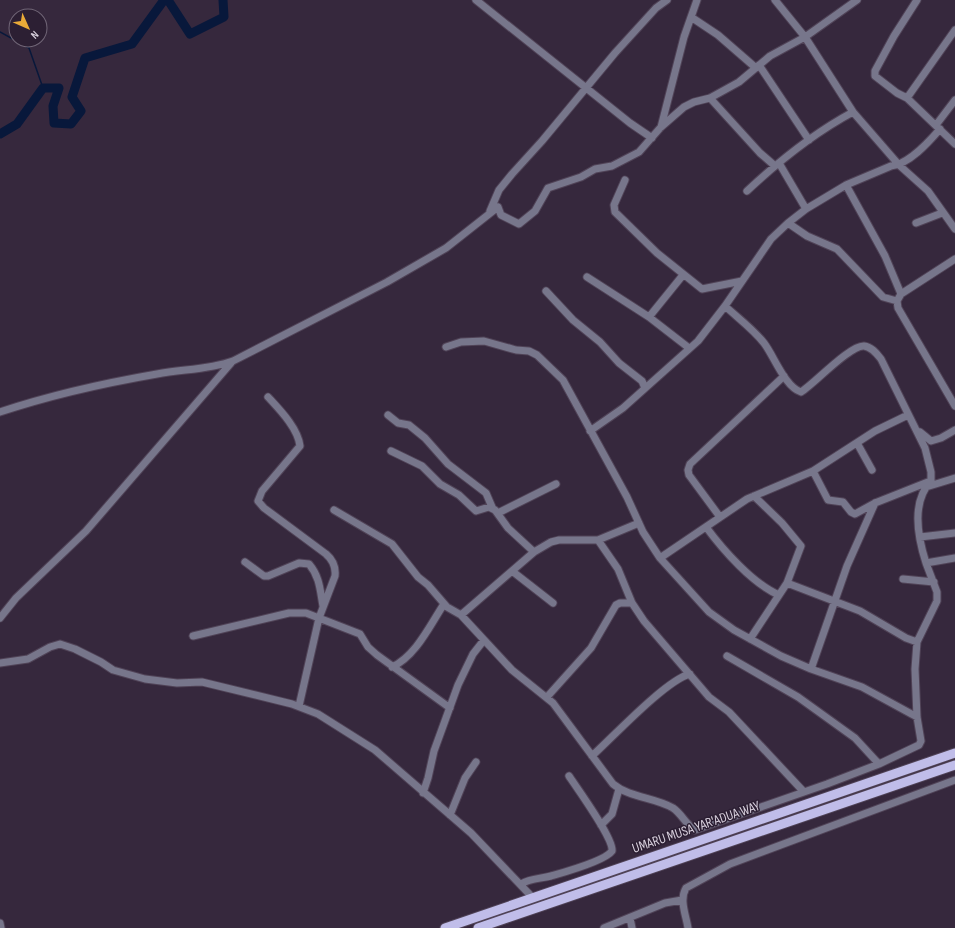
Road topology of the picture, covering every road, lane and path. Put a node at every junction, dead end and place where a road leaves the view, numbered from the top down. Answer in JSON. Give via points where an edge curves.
{"nodes":[{"id":1,"x":476,"y":0,"type":"edge"},
{"id":2,"x":667,"y":0,"type":"edge"},
{"id":3,"x":697,"y":0,"type":"edge"},
{"id":4,"x":775,"y":0,"type":"edge"},
{"id":5,"x":857,"y":0,"type":"edge"},
{"id":6,"x":917,"y":0,"type":"edge"},
{"id":7,"x":691,"y":17,"type":"junction"},
{"id":8,"x":955,"y":30,"type":"edge"},
{"id":9,"x":805,"y":37,"type":"junction"},
{"id":10,"x":757,"y":66,"type":"junction"},
{"id":11,"x":587,"y":88,"type":"junction"},
{"id":12,"x":710,"y":98,"type":"junction"},
{"id":13,"x":907,"y":98,"type":"junction"},
{"id":14,"x":955,"y":100,"type":"edge"},
{"id":15,"x":853,"y":112,"type":"junction"},
{"id":16,"x":661,"y":127,"type":"junction"},
{"id":17,"x":938,"y":127,"type":"junction"},
{"id":18,"x":652,"y":138,"type":"junction"},
{"id":19,"x":809,"y":140,"type":"junction"},
{"id":20,"x":955,"y":144,"type":"edge"},
{"id":21,"x":777,"y":164,"type":"junction"},
{"id":22,"x":899,"y":165,"type":"junction"},
{"id":23,"x":625,"y":180,"type":"dead end"},
{"id":24,"x":846,"y":185,"type":"junction"},
{"id":25,"x":747,"y":191,"type":"dead end"},
{"id":26,"x":806,"y":209,"type":"junction"},
{"id":27,"x":490,"y":211,"type":"junction"},
{"id":28,"x":942,"y":213,"type":"junction"},
{"id":29,"x":916,"y":223,"type":"dead end"},
{"id":30,"x":788,"y":224,"type":"junction"},
{"id":31,"x":955,"y":229,"type":"edge"},
{"id":32,"x":955,"y":259,"type":"edge"},
{"id":33,"x":683,"y":275,"type":"junction"},
{"id":34,"x":587,"y":277,"type":"dead end"},
{"id":35,"x":742,"y":281,"type":"junction"},
{"id":36,"x":546,"y":291,"type":"dead end"},
{"id":37,"x":901,"y":294,"type":"junction"},
{"id":38,"x":897,"y":302,"type":"junction"},
{"id":39,"x":725,"y":306,"type":"junction"},
{"id":40,"x":649,"y":317,"type":"junction"},
{"id":41,"x":446,"y":347,"type":"dead end"},
{"id":42,"x":689,"y":348,"type":"junction"},
{"id":43,"x":233,"y":361,"type":"junction"},
{"id":44,"x":784,"y":376,"type":"junction"},
{"id":45,"x":645,"y":388,"type":"junction"},
{"id":46,"x":268,"y":397,"type":"dead end"},
{"id":47,"x":955,"y":406,"type":"edge"},
{"id":48,"x":0,"y":412,"type":"edge"},
{"id":49,"x":908,"y":414,"type":"junction"},
{"id":50,"x":388,"y":415,"type":"dead end"},
{"id":51,"x":917,"y":429,"type":"junction"},
{"id":52,"x":955,"y":430,"type":"edge"},
{"id":53,"x":590,"y":431,"type":"junction"},
{"id":54,"x":857,"y":443,"type":"junction"},
{"id":55,"x":391,"y":451,"type":"dead end"},
{"id":56,"x":813,"y":470,"type":"junction"},
{"id":57,"x":872,"y":470,"type":"dead end"},
{"id":58,"x":955,"y":478,"type":"edge"},
{"id":59,"x":930,"y":481,"type":"junction"},
{"id":60,"x":556,"y":484,"type":"dead end"},
{"id":61,"x":925,"y":487,"type":"junction"},
{"id":62,"x":754,"y":496,"type":"junction"},
{"id":63,"x":875,"y":503,"type":"junction"},
{"id":64,"x":492,"y":507,"type":"junction"},
{"id":65,"x":334,"y":510,"type":"dead end"},
{"id":66,"x":498,"y":513,"type":"junction"},
{"id":67,"x":720,"y":517,"type":"junction"},
{"id":68,"x":638,"y":523,"type":"junction"},
{"id":69,"x":706,"y":527,"type":"junction"},
{"id":70,"x":955,"y":533,"type":"edge"},
{"id":71,"x":920,"y":537,"type":"junction"},
{"id":72,"x":598,"y":540,"type":"junction"},
{"id":73,"x":534,"y":552,"type":"junction"},
{"id":74,"x":660,"y":558,"type":"junction"},
{"id":75,"x":955,"y":558,"type":"edge"},
{"id":76,"x":245,"y":562,"type":"dead end"},
{"id":77,"x":926,"y":563,"type":"junction"},
{"id":78,"x":512,"y":571,"type":"junction"},
{"id":79,"x":903,"y":579,"type":"dead end"},
{"id":80,"x":934,"y":582,"type":"junction"},
{"id":81,"x":787,"y":583,"type":"junction"},
{"id":82,"x":779,"y":596,"type":"junction"},
{"id":83,"x":835,"y":601,"type":"junction"},
{"id":84,"x":552,"y":603,"type":"dead end"},
{"id":85,"x":632,"y":603,"type":"junction"},
{"id":86,"x":444,"y":604,"type":"junction"},
{"id":87,"x":323,"y":608,"type":"junction"},
{"id":88,"x":461,"y":615,"type":"junction"},
{"id":89,"x":0,"y":618,"type":"edge"},
{"id":90,"x":319,"y":618,"type":"junction"},
{"id":91,"x":193,"y":636,"type":"dead end"},
{"id":92,"x":750,"y":639,"type":"junction"},
{"id":93,"x":484,"y":640,"type":"junction"},
{"id":94,"x":917,"y":642,"type":"junction"},
{"id":95,"x":727,"y":656,"type":"dead end"},
{"id":96,"x":0,"y":663,"type":"edge"},
{"id":97,"x":392,"y":667,"type":"junction"},
{"id":98,"x":811,"y":670,"type":"junction"},
{"id":99,"x":690,"y":674,"type":"junction"},
{"id":100,"x":547,"y":697,"type":"junction"},
{"id":101,"x":299,"y":706,"type":"junction"},
{"id":102,"x":450,"y":708,"type":"junction"},
{"id":103,"x":917,"y":718,"type":"junction"},
{"id":104,"x":955,"y":753,"type":"edge"},
{"id":105,"x":592,"y":756,"type":"junction"},
{"id":106,"x":476,"y":762,"type":"dead end"},
{"id":107,"x":879,"y":764,"type":"junction"},
{"id":108,"x":955,"y":765,"type":"edge"},
{"id":109,"x":569,"y":776,"type":"dead end"},
{"id":110,"x":955,"y":780,"type":"edge"},
{"id":111,"x":619,"y":789,"type":"junction"},
{"id":112,"x":804,"y":792,"type":"junction"},
{"id":113,"x":423,"y":793,"type":"junction"},
{"id":114,"x":450,"y":815,"type":"junction"},
{"id":115,"x":601,"y":826,"type":"junction"},
{"id":116,"x":521,"y":884,"type":"junction"},
{"id":117,"x":533,"y":898,"type":"junction"},
{"id":118,"x":682,"y":900,"type":"junction"},
{"id":119,"x":630,"y":918,"type":"junction"},
{"id":120,"x":0,"y":923,"type":"edge"},
{"id":121,"x":1,"y":928,"type":"edge"},
{"id":122,"x":445,"y":928,"type":"edge"},
{"id":123,"x":478,"y":928,"type":"edge"},
{"id":124,"x":604,"y":928,"type":"edge"},
{"id":125,"x":632,"y":928,"type":"edge"},
{"id":126,"x":688,"y":928,"type":"edge"}],
"edges":[{"from":1,"to":11,"type":"street"},
{"from":2,"to":11,"type":"street","via":[[625,41]]},
{"from":3,"to":7,"type":"street"},
{"from":4,"to":9,"type":"street"},
{"from":5,"to":9,"type":"street"},
{"from":6,"to":13,"type":"street","via":[[875,71],[877,78]]},
{"from":7,"to":10,"type":"street"},
{"from":7,"to":16,"type":"street"},
{"from":8,"to":13,"type":"street"},
{"from":9,"to":10,"type":"street"},
{"from":9,"to":15,"type":"street"},
{"from":10,"to":12,"type":"street","via":[[739,82]]},
{"from":10,"to":19,"type":"street"},
{"from":11,"to":18,"type":"street"},
{"from":11,"to":27,"type":"street","via":[[499,190]]},
{"from":12,"to":16,"type":"street","via":[[684,107]]},
{"from":12,"to":21,"type":"street","via":[[760,153]]},
{"from":13,"to":17,"type":"street"},
{"from":14,"to":17,"type":"street"},
{"from":15,"to":19,"type":"street"},
{"from":15,"to":22,"type":"street"},
{"from":16,"to":18,"type":"street"},
{"from":17,"to":20,"type":"street"},
{"from":17,"to":22,"type":"street","via":[[920,149]]},
{"from":18,"to":27,"type":"street","via":[[639,152],[612,166],[595,169],[581,177],[548,188],[535,211],[519,224],[501,215],[498,207]]},
{"from":19,"to":21,"type":"street"},
{"from":21,"to":25,"type":"street"},
{"from":21,"to":26,"type":"street"},
{"from":22,"to":24,"type":"street"},
{"from":22,"to":28,"type":"street","via":[[928,192]]},
{"from":23,"to":33,"type":"street","via":[[613,209]]},
{"from":24,"to":26,"type":"street"},
{"from":24,"to":37,"type":"street","via":[[885,256]]},
{"from":26,"to":30,"type":"street"},
{"from":27,"to":43,"type":"street","via":[[446,248],[387,282]]},
{"from":28,"to":29,"type":"street"},
{"from":28,"to":31,"type":"street"},
{"from":30,"to":35,"type":"street","via":[[771,239]]},
{"from":30,"to":38,"type":"street","via":[[807,236],[837,249],[883,297]]},
{"from":32,"to":37,"type":"street"},
{"from":33,"to":35,"type":"street","via":[[702,289]]},
{"from":33,"to":40,"type":"street"},
{"from":34,"to":40,"type":"street"},
{"from":35,"to":39,"type":"street"},
{"from":36,"to":45,"type":"street","via":[[573,320],[642,381]]},
{"from":37,"to":38,"type":"street"},
{"from":38,"to":47,"type":"street","via":[[898,308]]},
{"from":39,"to":42,"type":"street"},
{"from":39,"to":44,"type":"street","via":[[763,342]]},
{"from":40,"to":42,"type":"street"},
{"from":41,"to":53,"type":"street","via":[[461,342],[484,341],[532,352],[564,380]]},
{"from":42,"to":45,"type":"street"},
{"from":43,"to":48,"type":"street","via":[[217,367],[158,373],[125,380]]},
{"from":43,"to":89,"type":"street","via":[[86,531],[16,598]]},
{"from":44,"to":49,"type":"street","via":[[801,392],[830,367],[864,346],[881,359]]},
{"from":44,"to":67,"type":"street","via":[[690,464],[689,475]]},
{"from":45,"to":53,"type":"street","via":[[623,408]]},
{"from":46,"to":87,"type":"street","via":[[288,422],[300,446],[262,491],[258,500],[264,508],[330,558],[336,570]]},
{"from":49,"to":51,"type":"street"},
{"from":49,"to":54,"type":"street"},
{"from":50,"to":64,"type":"street","via":[[398,423],[410,425],[426,438],[448,464],[486,493]]},
{"from":51,"to":52,"type":"street","via":[[931,441]]},
{"from":51,"to":59,"type":"street","via":[[928,458]]},
{"from":53,"to":68,"type":"street","via":[[627,497]]},
{"from":54,"to":56,"type":"street"},
{"from":54,"to":57,"type":"street"},
{"from":55,"to":64,"type":"street","via":[[422,466],[440,484],[476,511]]},
{"from":56,"to":62,"type":"street"},
{"from":56,"to":63,"type":"street","via":[[826,498],[843,502],[852,513]]},
{"from":58,"to":61,"type":"street"},
{"from":59,"to":61,"type":"street"},
{"from":59,"to":63,"type":"street"},
{"from":60,"to":66,"type":"street"},
{"from":61,"to":71,"type":"street","via":[[921,494],[918,515]]},
{"from":62,"to":67,"type":"street"},
{"from":62,"to":81,"type":"street","via":[[801,546]]},
{"from":63,"to":83,"type":"street","via":[[847,566]]},
{"from":64,"to":66,"type":"street"},
{"from":65,"to":86,"type":"street","via":[[394,546],[418,577]]},
{"from":66,"to":73,"type":"street","via":[[508,528]]},
{"from":67,"to":69,"type":"street"},
{"from":68,"to":72,"type":"street"},
{"from":68,"to":74,"type":"street"},
{"from":69,"to":74,"type":"street"},
{"from":69,"to":82,"type":"street","via":[[720,546],[757,582]]},
{"from":70,"to":71,"type":"street"},
{"from":71,"to":77,"type":"street"},
{"from":72,"to":73,"type":"street","via":[[559,540]]},
{"from":72,"to":85,"type":"street","via":[[618,569]]},
{"from":73,"to":78,"type":"street"},
{"from":74,"to":92,"type":"street","via":[[709,612]]},
{"from":75,"to":77,"type":"street"},
{"from":76,"to":87,"type":"street","via":[[264,576],[299,563],[309,564],[321,585]]},
{"from":77,"to":80,"type":"street"},
{"from":78,"to":84,"type":"street"},
{"from":78,"to":88,"type":"street"},
{"from":79,"to":80,"type":"street"},
{"from":80,"to":94,"type":"street","via":[[937,602]]},
{"from":81,"to":82,"type":"street"},
{"from":81,"to":83,"type":"street"},
{"from":82,"to":92,"type":"street"},
{"from":83,"to":94,"type":"street","via":[[860,611]]},
{"from":83,"to":98,"type":"street"},
{"from":85,"to":99,"type":"street","via":[[644,621]]},
{"from":85,"to":100,"type":"street","via":[[616,605],[591,648]]},
{"from":86,"to":88,"type":"street"},
{"from":86,"to":97,"type":"street","via":[[420,641],[399,664]]},
{"from":87,"to":90,"type":"street"},
{"from":88,"to":93,"type":"street"},
{"from":90,"to":91,"type":"street","via":[[297,612]]},
{"from":90,"to":97,"type":"street","via":[[360,634],[368,647]]},
{"from":90,"to":101,"type":"street"},
{"from":92,"to":98,"type":"street"},
{"from":93,"to":100,"type":"street","via":[[512,670]]},
{"from":93,"to":102,"type":"street","via":[[466,667]]},
{"from":94,"to":103,"type":"street"},
{"from":95,"to":107,"type":"street","via":[[798,697],[855,738]]},
{"from":96,"to":101,"type":"street","via":[[28,660],[60,644],[75,649],[113,670],[145,680],[202,682]]},
{"from":97,"to":102,"type":"street"},
{"from":98,"to":103,"type":"street","via":[[862,687]]},
{"from":99,"to":105,"type":"street","via":[[677,679],[655,696]]},
{"from":99,"to":112,"type":"street","via":[[709,698],[729,712]]},
{"from":100,"to":105,"type":"street"},
{"from":101,"to":113,"type":"street","via":[[318,714],[374,750]]},
{"from":102,"to":113,"type":"street","via":[[434,751]]},
{"from":103,"to":107,"type":"street","via":[[921,741],[919,745]]},
{"from":104,"to":117,"type":"main road","name":"UMARU MUSA YAR'ADUA WAY"},
{"from":105,"to":111,"type":"street"},
{"from":106,"to":114,"type":"street","via":[[462,784]]},
{"from":107,"to":112,"type":"street"},
{"from":108,"to":123,"type":"main road","name":"UMARU MUSA YAR'ADUA WAY"},
{"from":109,"to":115,"type":"street"},
{"from":110,"to":118,"type":"street","via":[[730,864],[686,888]]},
{"from":111,"to":112,"type":"street","via":[[675,809],[695,830]]},
{"from":111,"to":115,"type":"street","via":[[612,814]]},
{"from":113,"to":114,"type":"street"},
{"from":114,"to":116,"type":"street"},
{"from":115,"to":116,"type":"street","via":[[613,847],[605,858],[553,875],[533,878]]},
{"from":116,"to":117,"type":"street"},
{"from":117,"to":122,"type":"main road","name":"UMARU MUSA YAR'ADUA WAY"},
{"from":118,"to":119,"type":"street","via":[[665,903]]},
{"from":118,"to":126,"type":"street"},
{"from":119,"to":124,"type":"street"},
{"from":119,"to":125,"type":"street"},
{"from":120,"to":121,"type":"street"}]}
